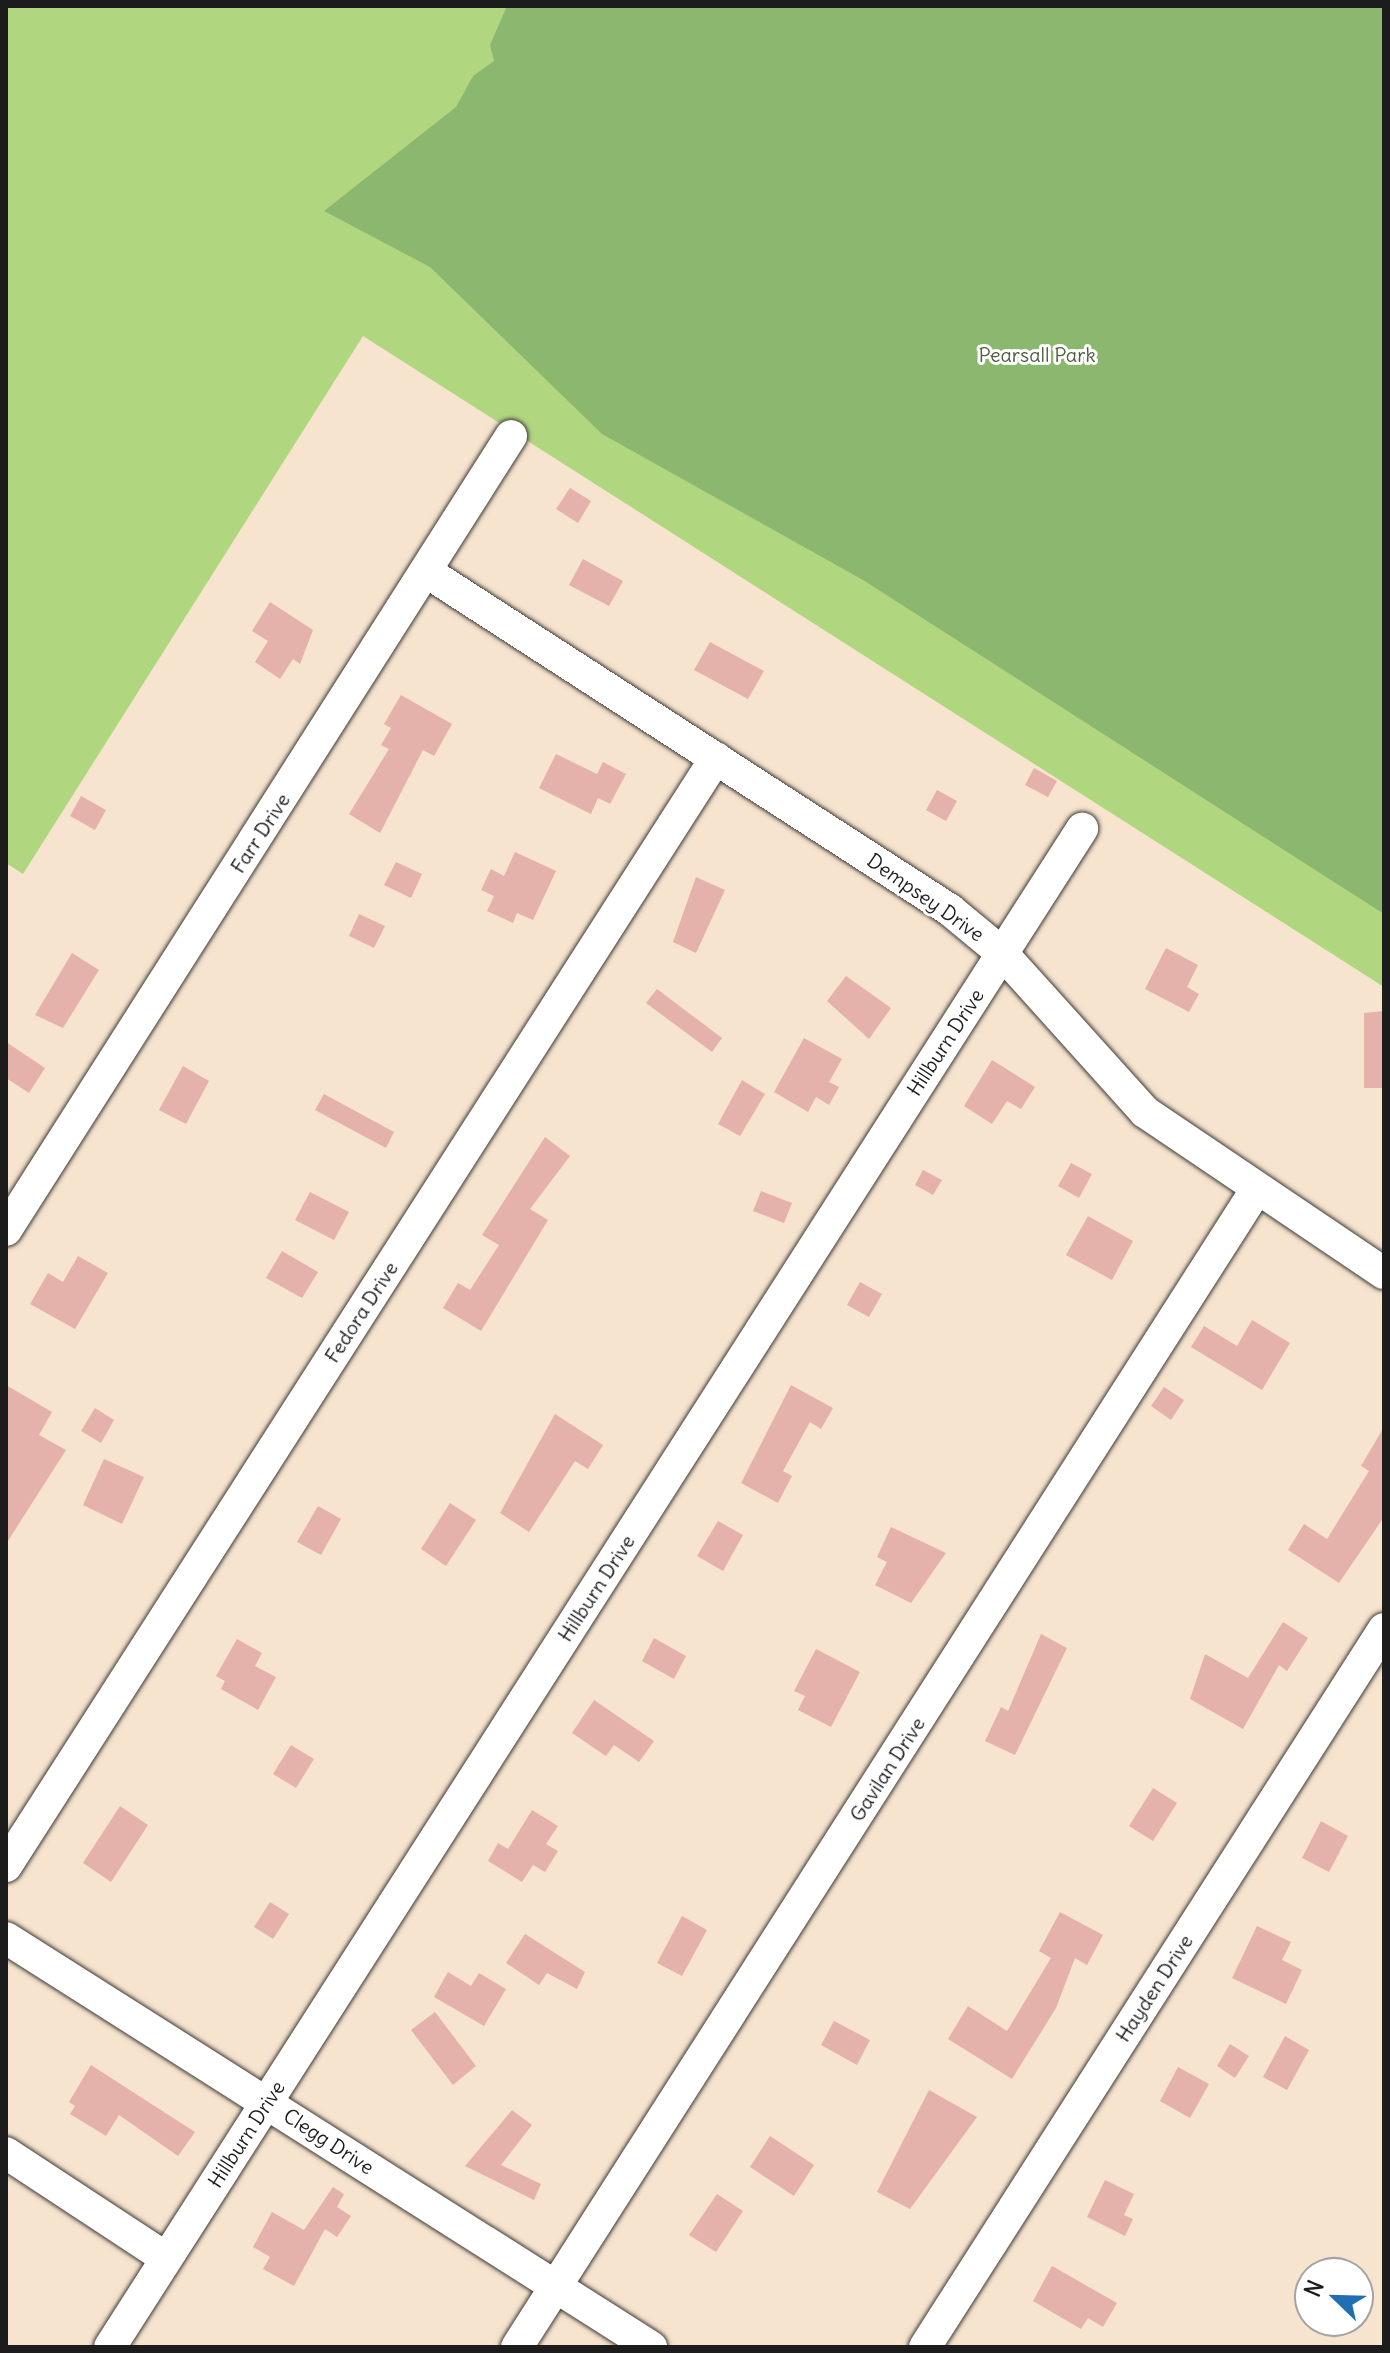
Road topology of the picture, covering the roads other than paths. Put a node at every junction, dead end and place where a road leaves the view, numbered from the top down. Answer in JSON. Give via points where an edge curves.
{"nodes":[{"id":1,"x":511,"y":436,"type":"dead end"},
{"id":2,"x":427,"y":572,"type":"junction"},
{"id":3,"x":716,"y":758,"type":"junction"},
{"id":4,"x":1082,"y":829,"type":"dead end"},
{"id":5,"x":1002,"y":953,"type":"junction"},
{"id":6,"x":1256,"y":1190,"type":"junction"},
{"id":7,"x":6,"y":1230,"type":"edge"},
{"id":8,"x":1384,"y":1273,"type":"edge"},
{"id":9,"x":1384,"y":1629,"type":"edge"},
{"id":10,"x":6,"y":1866,"type":"edge"},
{"id":11,"x":6,"y":1938,"type":"edge"},
{"id":12,"x":267,"y":2102,"type":"junction"},
{"id":13,"x":6,"y":2153,"type":"edge"},
{"id":14,"x":166,"y":2258,"type":"junction"},
{"id":15,"x":556,"y":2287,"type":"junction"},
{"id":16,"x":110,"y":2347,"type":"edge"},
{"id":17,"x":517,"y":2347,"type":"edge"},
{"id":18,"x":651,"y":2347,"type":"edge"},
{"id":19,"x":925,"y":2347,"type":"edge"}],
"edges":[{"from":1,"to":2,"type":"street","name":"Farr Drive"},
{"from":2,"to":3,"type":"street","name":"Dempsey Drive"},
{"from":2,"to":7,"type":"street","name":"Farr Drive"},
{"from":3,"to":5,"type":"street","name":"Dempsey Drive","via":[[950,910]]},
{"from":3,"to":10,"type":"street","name":"Fedora Drive"},
{"from":4,"to":5,"type":"street","name":"Hillburn Drive"},
{"from":5,"to":6,"type":"street","name":"Dempsey Drive","via":[[1125,1093]]},
{"from":5,"to":12,"type":"street","name":"Hillburn Drive"},
{"from":6,"to":8,"type":"street","name":"Dempsey Drive"},
{"from":6,"to":15,"type":"street","name":"Gavilan Drive"},
{"from":9,"to":19,"type":"street","name":"Hayden Drive"},
{"from":11,"to":12,"type":"street","name":"Clegg Drive"},
{"from":12,"to":14,"type":"street","name":"Hillburn Drive"},
{"from":12,"to":15,"type":"street","name":"Clegg Drive"},
{"from":13,"to":14,"type":"street"},
{"from":14,"to":16,"type":"street","name":"Hillburn Drive"},
{"from":15,"to":17,"type":"street","name":"Gavilan Drive"},
{"from":15,"to":18,"type":"street","name":"Clegg Drive"}]}
